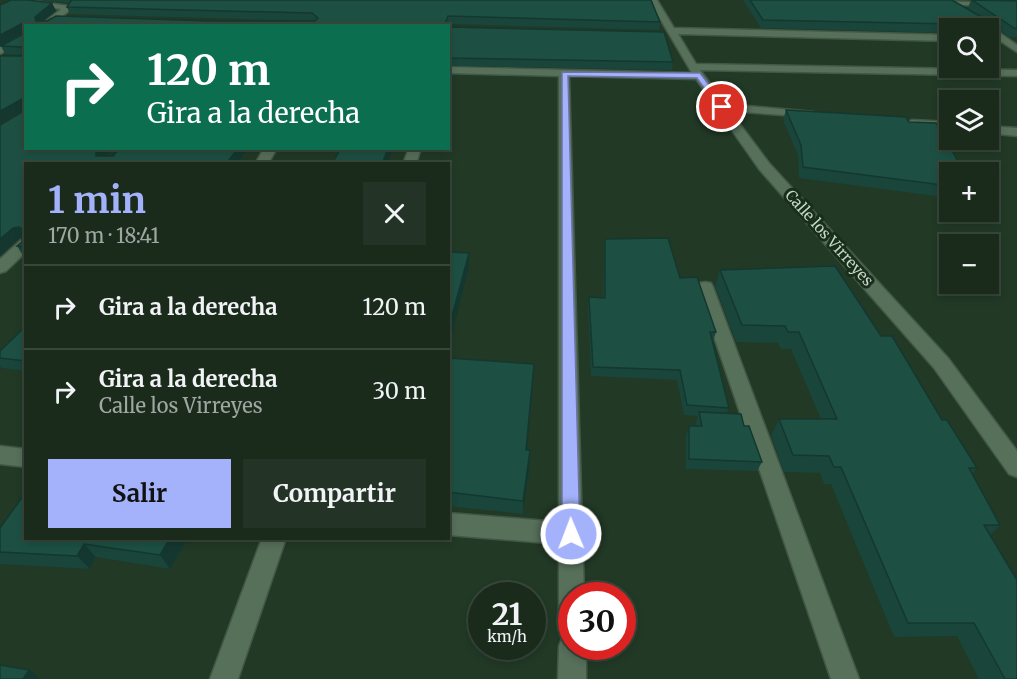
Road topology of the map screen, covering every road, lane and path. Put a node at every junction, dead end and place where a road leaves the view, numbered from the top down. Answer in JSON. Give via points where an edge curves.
{"nodes":[{"id":1,"x":653,"y":0,"type":"edge"},
{"id":2,"x":884,"y":0,"type":"edge"},
{"id":3,"x":948,"y":1,"type":"edge"},
{"id":4,"x":35,"y":3,"type":"edge"},
{"id":5,"x":1017,"y":4,"type":"edge"},
{"id":6,"x":969,"y":15,"type":"edge"},
{"id":7,"x":57,"y":18,"type":"junction"},
{"id":8,"x":68,"y":19,"type":"edge"},
{"id":9,"x":47,"y":24,"type":"edge"},
{"id":10,"x":669,"y":34,"type":"junction"},
{"id":11,"x":999,"y":36,"type":"edge"},
{"id":12,"x":24,"y":37,"type":"edge"},
{"id":13,"x":939,"y":38,"type":"edge"},
{"id":14,"x":999,"y":40,"type":"edge"},
{"id":15,"x":1005,"y":40,"type":"junction"},
{"id":16,"x":1017,"y":49,"type":"edge"},
{"id":17,"x":0,"y":51,"type":"edge"},
{"id":18,"x":450,"y":70,"type":"edge"},
{"id":19,"x":696,"y":71,"type":"junction"},
{"id":20,"x":1017,"y":73,"type":"edge"},
{"id":21,"x":564,"y":74,"type":"junction"},
{"id":22,"x":722,"y":107,"type":"junction"},
{"id":23,"x":824,"y":115,"type":"edge"},
{"id":24,"x":904,"y":122,"type":"edge"},
{"id":25,"x":939,"y":125,"type":"edge"},
{"id":26,"x":999,"y":130,"type":"edge"},
{"id":27,"x":1017,"y":132,"type":"edge"},
{"id":28,"x":24,"y":245,"type":"edge"},
{"id":29,"x":0,"y":268,"type":"edge"},
{"id":30,"x":705,"y":287,"type":"dead end"},
{"id":31,"x":0,"y":455,"type":"edge"},
{"id":32,"x":24,"y":458,"type":"edge"},
{"id":33,"x":1017,"y":468,"type":"edge"},
{"id":34,"x":450,"y":524,"type":"edge"},
{"id":35,"x":571,"y":534,"type":"junction"},
{"id":36,"x":273,"y":540,"type":"edge"},
{"id":37,"x":572,"y":582,"type":"edge"},
{"id":38,"x":572,"y":660,"type":"edge"},
{"id":39,"x":224,"y":679,"type":"edge"},
{"id":40,"x":572,"y":679,"type":"edge"},
{"id":41,"x":844,"y":679,"type":"edge"}],
"edges":[{"from":1,"to":10,"type":"street","name":"Calle los Virreyes"},
{"from":2,"to":3,"type":"street"},
{"from":3,"to":5,"type":"street"},
{"from":3,"to":6,"type":"street"},
{"from":4,"to":7,"type":"street","via":[[66,7]]},
{"from":7,"to":8,"type":"street"},
{"from":7,"to":9,"type":"street"},
{"from":10,"to":13,"type":"street"},
{"from":10,"to":19,"type":"street","name":"Calle los Virreyes"},
{"from":11,"to":15,"type":"street"},
{"from":12,"to":17,"type":"street"},
{"from":14,"to":15,"type":"street"},
{"from":15,"to":16,"type":"street"},
{"from":18,"to":21,"type":"street"},
{"from":19,"to":20,"type":"street"},
{"from":19,"to":21,"type":"street"},
{"from":19,"to":22,"type":"street","name":"Calle los Virreyes"},
{"from":21,"to":35,"type":"street"},
{"from":22,"to":23,"type":"street"},
{"from":22,"to":33,"type":"street","name":"Calle los Virreyes","via":[[764,166],[940,363]]},
{"from":24,"to":25,"type":"street"},
{"from":26,"to":27,"type":"street"},
{"from":28,"to":29,"type":"street"},
{"from":30,"to":41,"type":"street"},
{"from":31,"to":32,"type":"street"},
{"from":34,"to":35,"type":"street"},
{"from":35,"to":37,"type":"street"},
{"from":36,"to":39,"type":"street"},
{"from":38,"to":40,"type":"street"}]}
